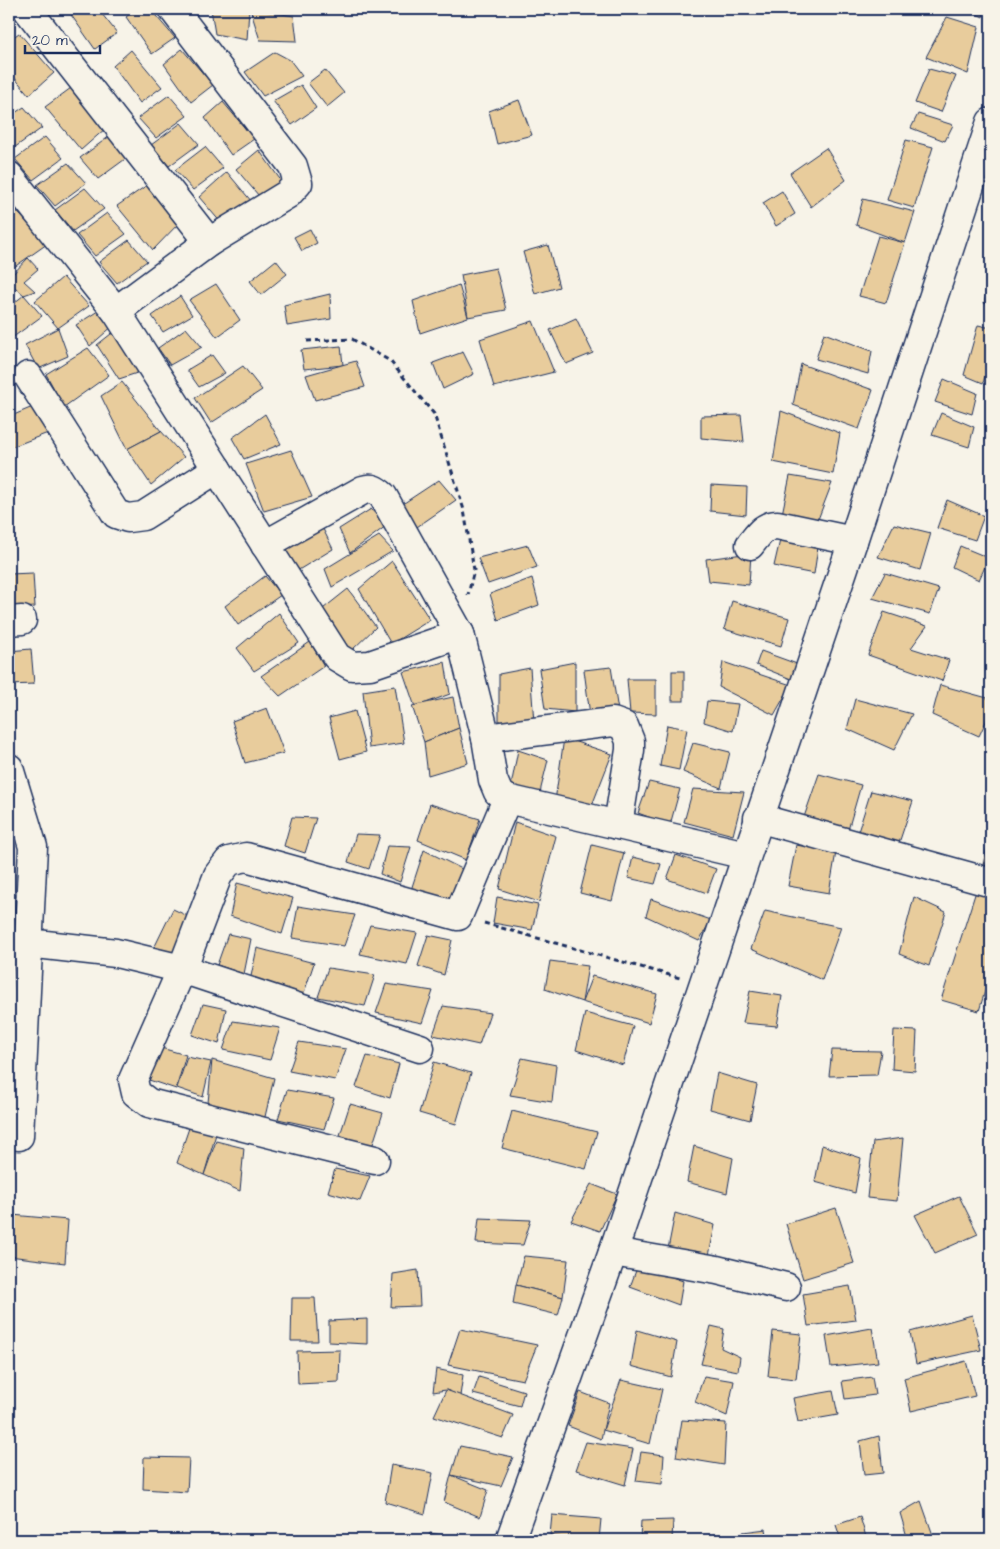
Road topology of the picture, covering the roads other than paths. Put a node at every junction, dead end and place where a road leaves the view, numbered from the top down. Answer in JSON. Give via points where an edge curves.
{"nodes":[{"id":1,"x":28,"y":9,"type":"edge"},
{"id":2,"x":173,"y":9,"type":"edge"},
{"id":3,"x":991,"y":122,"type":"edge"},
{"id":4,"x":9,"y":176,"type":"edge"},
{"id":5,"x":209,"y":242,"type":"junction"},
{"id":6,"x":116,"y":311,"type":"junction"},
{"id":7,"x":28,"y":376,"type":"dead end"},
{"id":8,"x":217,"y":470,"type":"junction"},
{"id":9,"x":853,"y":540,"type":"junction"},
{"id":10,"x":265,"y":544,"type":"junction"},
{"id":11,"x":750,"y":545,"type":"dead end"},
{"id":12,"x":460,"y":634,"type":"junction"},
{"id":13,"x":486,"y":738,"type":"junction"},
{"id":14,"x":9,"y":768,"type":"edge"},
{"id":15,"x":506,"y":799,"type":"junction"},
{"id":16,"x":758,"y":818,"type":"junction"},
{"id":17,"x":618,"y":825,"type":"junction"},
{"id":18,"x":746,"y":855,"type":"junction"},
{"id":19,"x":985,"y":881,"type":"dead end"},
{"id":20,"x":28,"y":943,"type":"junction"},
{"id":21,"x":182,"y":969,"type":"junction"},
{"id":22,"x":420,"y":1048,"type":"dead end"},
{"id":23,"x":19,"y":1136,"type":"dead end"},
{"id":24,"x":375,"y":1160,"type":"dead end"},
{"id":25,"x":613,"y":1252,"type":"junction"},
{"id":26,"x":786,"y":1287,"type":"dead end"},
{"id":27,"x":510,"y":1540,"type":"edge"}],
"edges":[{"from":1,"to":5,"type":"street"},
{"from":2,"to":5,"type":"street","via":[[294,166],[298,178],[298,183],[288,194]]},
{"from":3,"to":9,"type":"street"},
{"from":4,"to":6,"type":"street"},
{"from":5,"to":6,"type":"street"},
{"from":6,"to":8,"type":"street"},
{"from":7,"to":8,"type":"street","via":[[116,514],[128,518],[143,516]]},
{"from":8,"to":10,"type":"street"},
{"from":9,"to":11,"type":"street","via":[[770,525]]},
{"from":9,"to":16,"type":"street"},
{"from":10,"to":12,"type":"street","via":[[337,657],[352,666],[370,665]]},
{"from":10,"to":12,"type":"street","via":[[363,490],[376,490],[383,496]]},
{"from":12,"to":13,"type":"street"},
{"from":13,"to":15,"type":"street","via":[[493,780],[498,792]]},
{"from":13,"to":17,"type":"street","via":[[613,722],[624,726],[630,750]]},
{"from":14,"to":20,"type":"street","via":[[33,847]]},
{"from":15,"to":17,"type":"street"},
{"from":15,"to":21,"type":"street","via":[[458,916],[246,857],[229,861],[218,875]]},
{"from":16,"to":18,"type":"street"},
{"from":16,"to":19,"type":"street"},
{"from":17,"to":18,"type":"street"},
{"from":18,"to":25,"type":"street"},
{"from":20,"to":21,"type":"street","via":[[116,953]]},
{"from":20,"to":23,"type":"street"},
{"from":21,"to":22,"type":"street"},
{"from":21,"to":24,"type":"street","via":[[133,1080],[136,1093],[149,1103]]},
{"from":25,"to":26,"type":"street","via":[[717,1270]]},
{"from":25,"to":27,"type":"street"}]}
